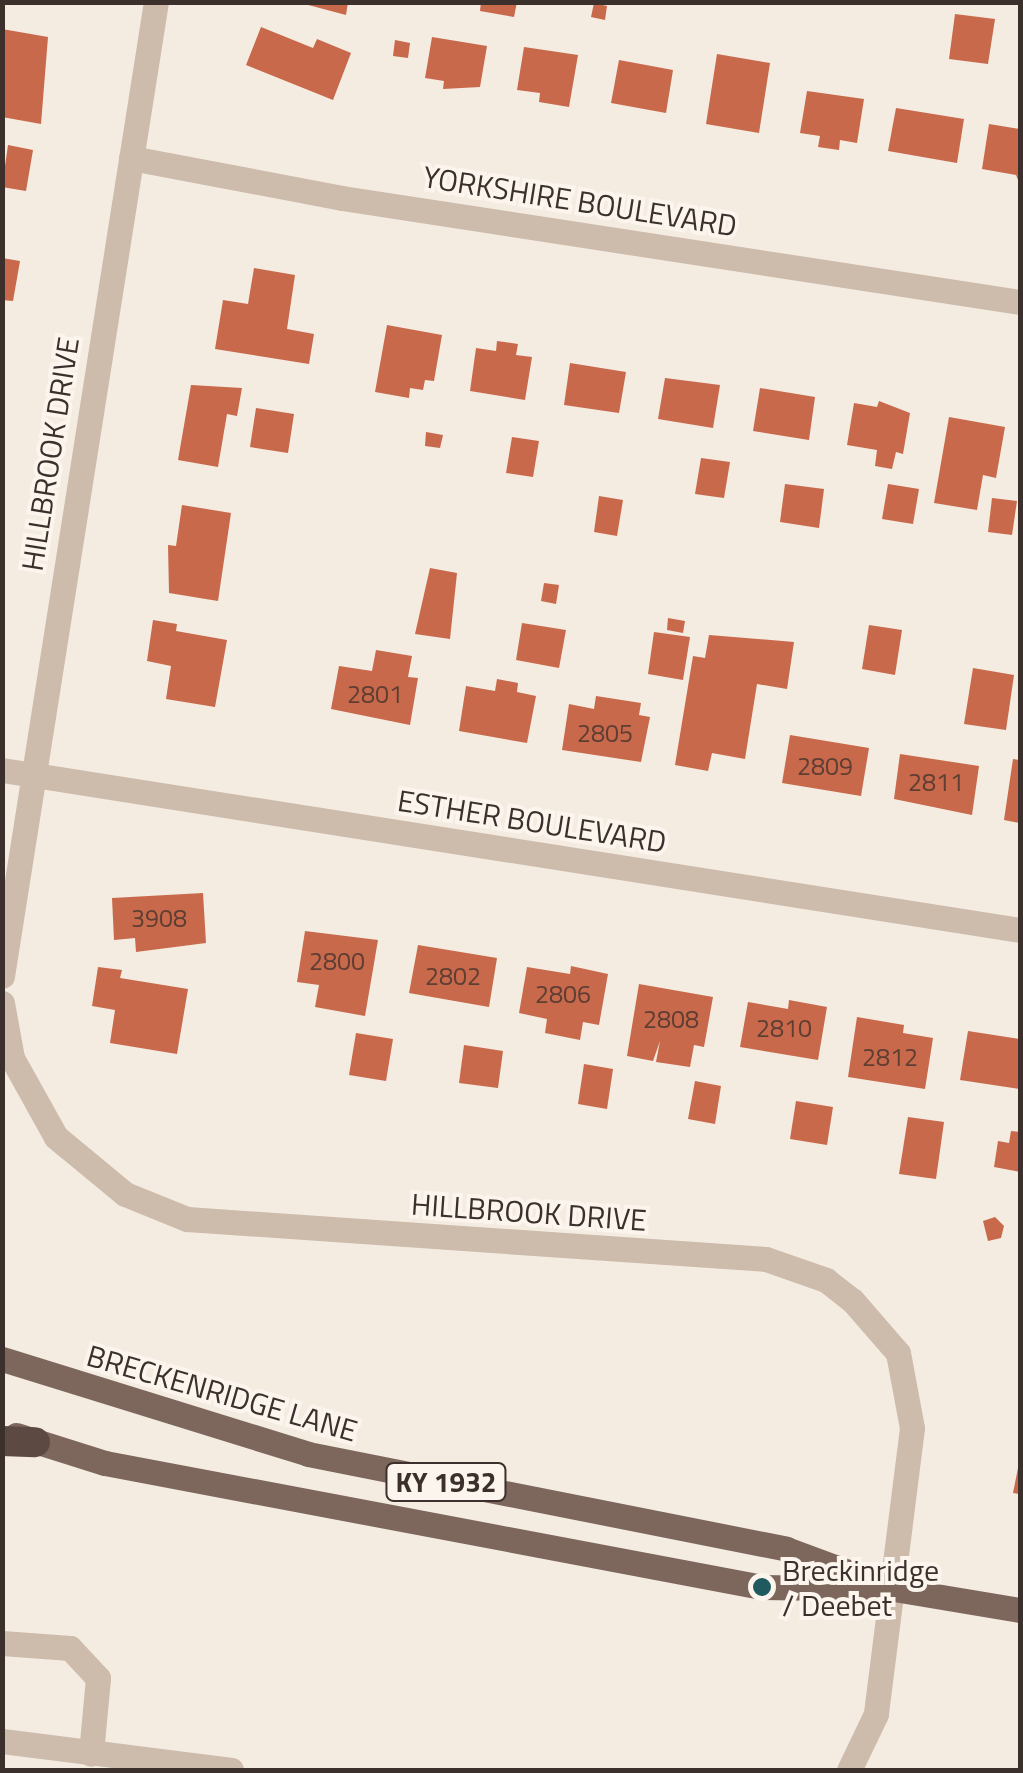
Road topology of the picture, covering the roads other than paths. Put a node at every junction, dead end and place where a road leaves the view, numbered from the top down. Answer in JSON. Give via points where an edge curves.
{"nodes":[{"id":1,"x":156,"y":2,"type":"edge"},
{"id":2,"x":131,"y":158,"type":"junction"},
{"id":3,"x":1020,"y":302,"type":"edge"},
{"id":4,"x":2,"y":770,"type":"edge"},
{"id":5,"x":34,"y":774,"type":"junction"},
{"id":6,"x":1020,"y":930,"type":"edge"},
{"id":7,"x":2,"y":976,"type":"edge"},
{"id":8,"x":2,"y":1002,"type":"edge"},
{"id":9,"x":2,"y":1359,"type":"edge"},
{"id":10,"x":2,"y":1430,"type":"edge"},
{"id":11,"x":2,"y":1442,"type":"edge"},
{"id":12,"x":35,"y":1442,"type":"junction"},
{"id":13,"x":894,"y":1590,"type":"junction"},
{"id":14,"x":1020,"y":1610,"type":"edge"},
{"id":15,"x":2,"y":1643,"type":"edge"},
{"id":16,"x":2,"y":1741,"type":"edge"},
{"id":17,"x":91,"y":1754,"type":"junction"},
{"id":18,"x":231,"y":1770,"type":"edge"},
{"id":19,"x":849,"y":1770,"type":"edge"}],
"edges":[{"from":1,"to":2,"type":"street","name":"HILLBROOK DRIVE"},
{"from":2,"to":3,"type":"street","name":"YORKSHIRE BOULEVARD","via":[[342,198]]},
{"from":2,"to":5,"type":"street","name":"HILLBROOK DRIVE"},
{"from":4,"to":5,"type":"street","name":"ESTHER BOULEVARD"},
{"from":5,"to":6,"type":"street","name":"ESTHER BOULEVARD"},
{"from":5,"to":7,"type":"street","name":"HILLBROOK DRIVE"},
{"from":8,"to":13,"type":"street","name":"HILLBROOK DRIVE","via":[[12,1058],[56,1137],[124,1194],[186,1220],[766,1259],[826,1280],[880,1326],[907,1385],[912,1428]]},
{"from":9,"to":13,"type":"main road","name":"BRECKENRIDGE LANE","number":"KY 1932","via":[[308,1454],[786,1549]]},
{"from":10,"to":12,"type":"main road","name":"BRECKENRIDGE LANE","number":"KY 1932"},
{"from":11,"to":12,"type":"highway"},
{"from":12,"to":13,"type":"main road","name":"BRECKENRIDGE LANE","number":"KY 1932","via":[[105,1463],[762,1586]]},
{"from":13,"to":14,"type":"main road","name":"BRECKENRIDGE LANE","number":"KY 1932"},
{"from":13,"to":19,"type":"street","name":"HILLBROOK DRIVE","via":[[876,1714]]},
{"from":15,"to":17,"type":"street","via":[[70,1648],[98,1678]]},
{"from":16,"to":17,"type":"street"},
{"from":17,"to":18,"type":"street"}]}
